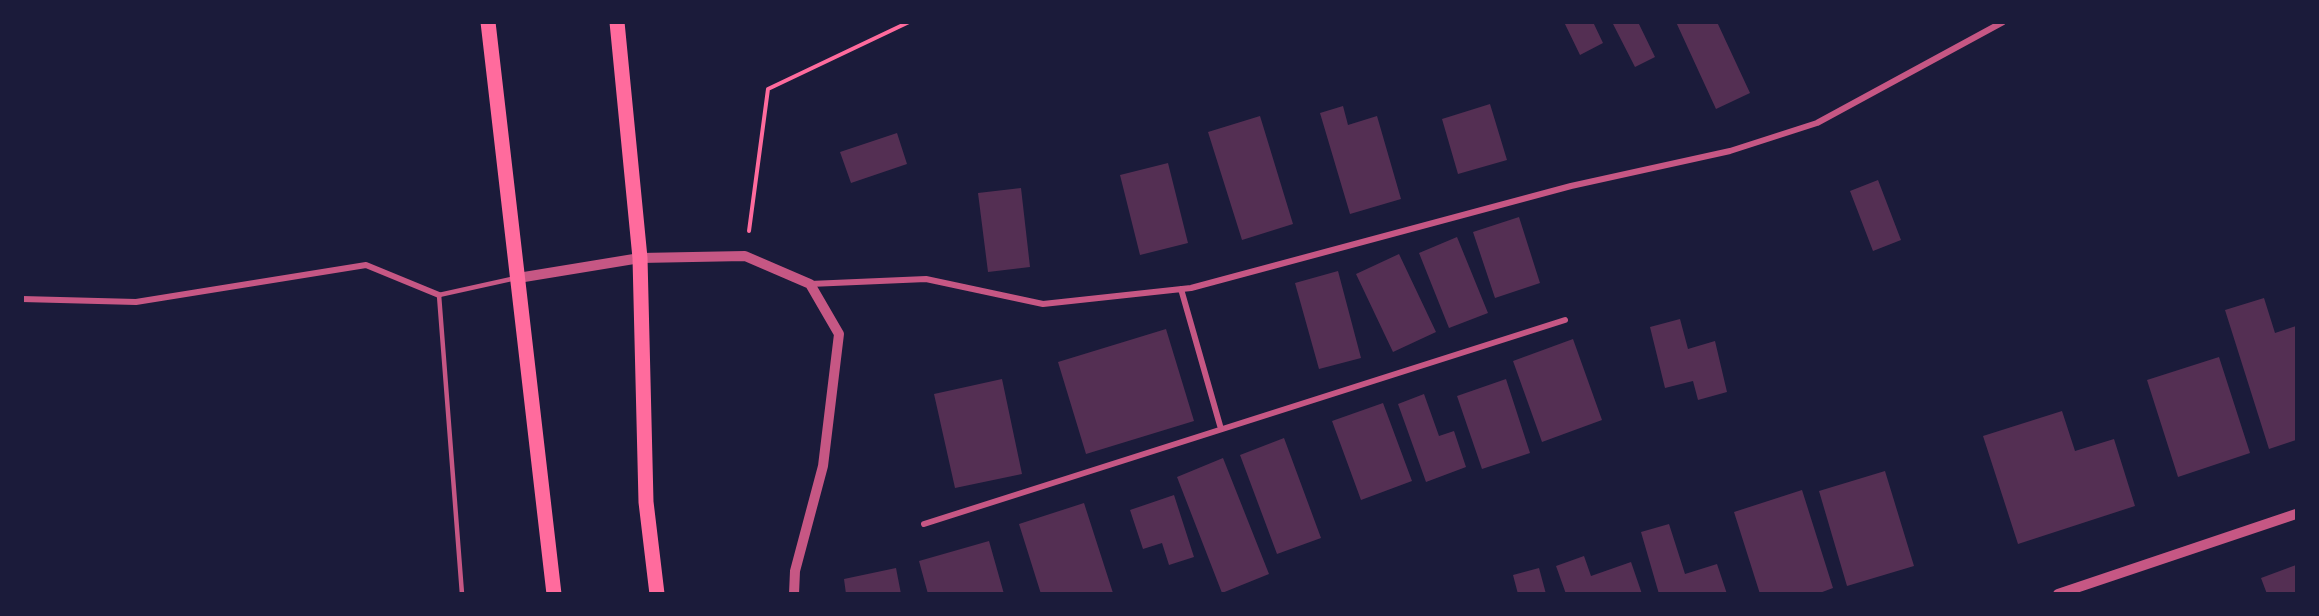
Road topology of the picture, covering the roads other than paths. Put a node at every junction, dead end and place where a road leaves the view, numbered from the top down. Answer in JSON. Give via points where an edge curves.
{"nodes":[{"id":1,"x":488,"y":22,"type":"edge"},
{"id":2,"x":617,"y":22,"type":"edge"},
{"id":3,"x":2003,"y":22,"type":"edge"},
{"id":4,"x":640,"y":258,"type":"junction"},
{"id":5,"x":518,"y":278,"type":"junction"},
{"id":6,"x":810,"y":284,"type":"junction"},
{"id":7,"x":1180,"y":289,"type":"junction"},
{"id":8,"x":439,"y":295,"type":"junction"},
{"id":9,"x":22,"y":299,"type":"edge"},
{"id":10,"x":1565,"y":320,"type":"dead end"},
{"id":11,"x":1221,"y":429,"type":"junction"},
{"id":12,"x":2296,"y":514,"type":"edge"},
{"id":13,"x":924,"y":524,"type":"dead end"},
{"id":14,"x":462,"y":594,"type":"edge"},
{"id":15,"x":554,"y":594,"type":"edge"},
{"id":16,"x":657,"y":594,"type":"edge"},
{"id":17,"x":794,"y":594,"type":"edge"},
{"id":18,"x":2058,"y":594,"type":"edge"}],
"edges":[{"from":1,"to":5,"type":"main road"},
{"from":2,"to":4,"type":"main road"},
{"from":3,"to":7,"type":"street","via":[[1817,123],[1730,151],[1571,186]]},
{"from":4,"to":5,"type":"street"},
{"from":4,"to":6,"type":"street","via":[[745,256]]},
{"from":4,"to":16,"type":"main road","via":[[646,501]]},
{"from":5,"to":8,"type":"lane"},
{"from":5,"to":15,"type":"main road"},
{"from":6,"to":7,"type":"street","via":[[926,279],[1044,304]]},
{"from":6,"to":17,"type":"street","via":[[839,334],[823,466],[795,571]]},
{"from":7,"to":11,"type":"street"},
{"from":8,"to":9,"type":"street","via":[[366,264],[136,302]]},
{"from":8,"to":14,"type":"lane"},
{"from":10,"to":11,"type":"street"},
{"from":11,"to":13,"type":"street"},
{"from":12,"to":18,"type":"street"}]}
